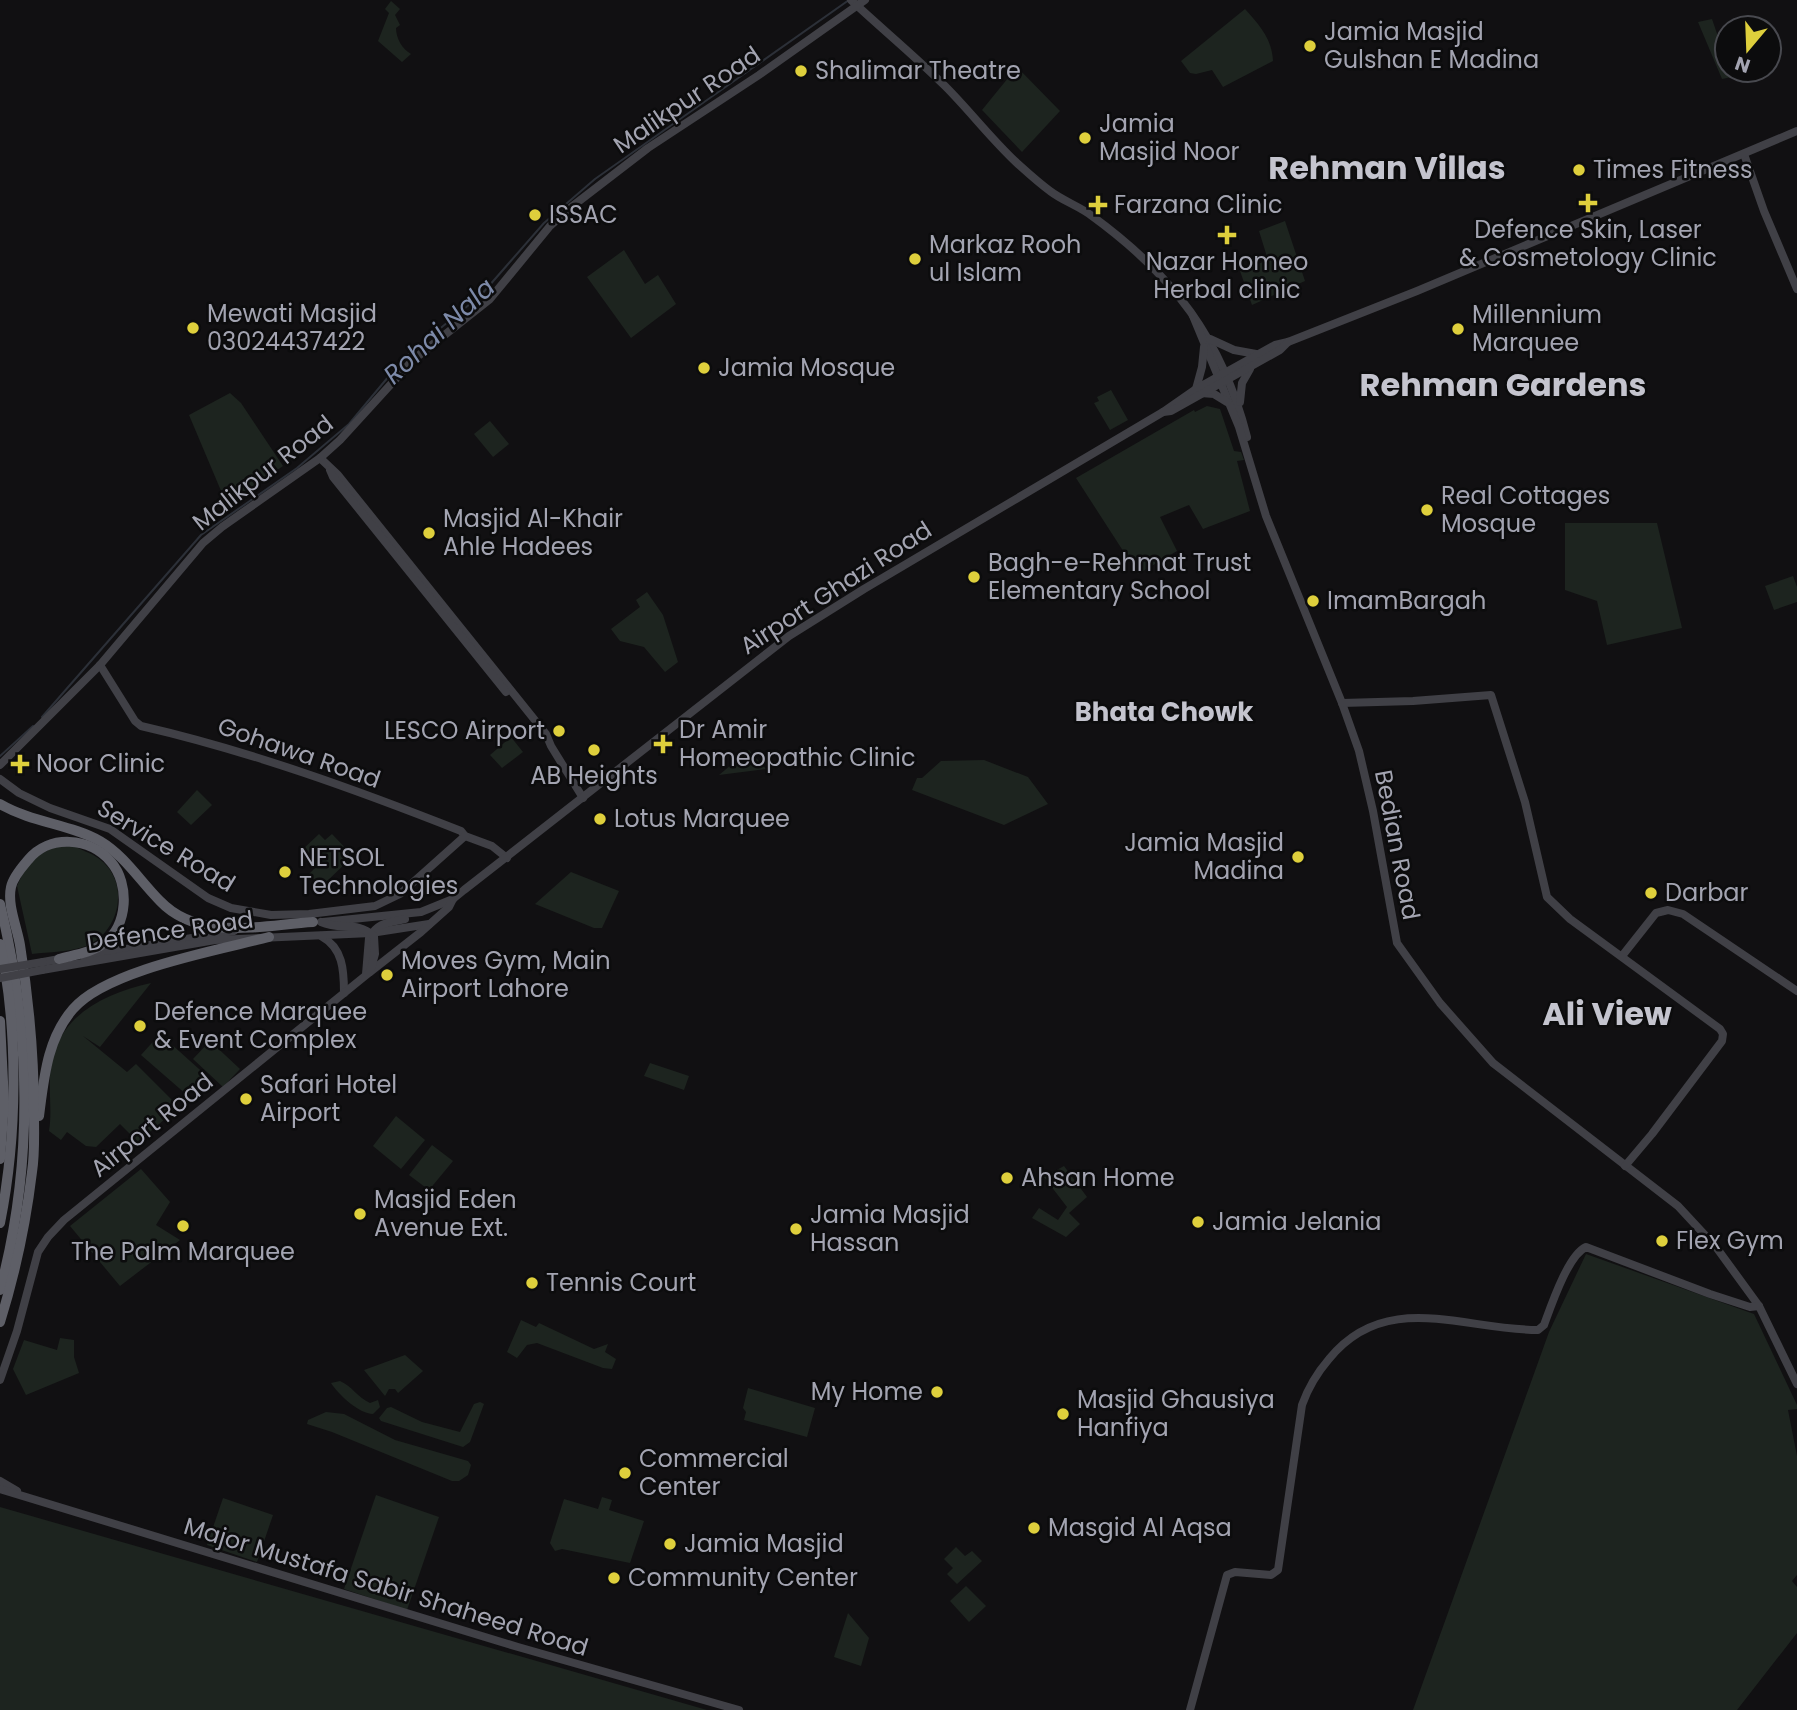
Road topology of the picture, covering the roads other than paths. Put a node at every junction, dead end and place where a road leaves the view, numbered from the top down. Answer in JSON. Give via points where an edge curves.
{"nodes":[{"id":1,"x":865,"y":0,"type":"edge"},
{"id":2,"x":854,"y":3,"type":"edge"},
{"id":3,"x":1797,"y":131,"type":"edge"},
{"id":4,"x":1744,"y":154,"type":"junction"},
{"id":5,"x":1797,"y":289,"type":"edge"},
{"id":6,"x":1207,"y":341,"type":"junction"},
{"id":7,"x":1288,"y":342,"type":"junction"},
{"id":8,"x":1256,"y":354,"type":"junction"},
{"id":9,"x":1251,"y":366,"type":"junction"},
{"id":10,"x":1224,"y":377,"type":"junction"},
{"id":11,"x":1199,"y":391,"type":"junction"},
{"id":12,"x":1230,"y":404,"type":"junction"},
{"id":13,"x":1240,"y":410,"type":"junction"},
{"id":14,"x":320,"y":458,"type":"junction"},
{"id":15,"x":1251,"y":464,"type":"junction"},
{"id":16,"x":100,"y":664,"type":"junction"},
{"id":17,"x":1342,"y":703,"type":"junction"},
{"id":18,"x":0,"y":765,"type":"edge"},
{"id":19,"x":0,"y":779,"type":"edge"},
{"id":20,"x":583,"y":798,"type":"junction"},
{"id":21,"x":0,"y":804,"type":"edge"},
{"id":22,"x":465,"y":836,"type":"junction"},
{"id":23,"x":507,"y":858,"type":"junction"},
{"id":24,"x":453,"y":899,"type":"junction"},
{"id":25,"x":0,"y":904,"type":"edge"},
{"id":26,"x":427,"y":911,"type":"junction"},
{"id":27,"x":317,"y":922,"type":"junction"},
{"id":28,"x":429,"y":924,"type":"junction"},
{"id":29,"x":371,"y":933,"type":"junction"},
{"id":30,"x":321,"y":936,"type":"junction"},
{"id":31,"x":269,"y":937,"type":"junction"},
{"id":32,"x":0,"y":944,"type":"edge"},
{"id":33,"x":1622,"y":957,"type":"junction"},
{"id":34,"x":59,"y":959,"type":"junction"},
{"id":35,"x":43,"y":966,"type":"junction"},
{"id":36,"x":0,"y":969,"type":"edge"},
{"id":37,"x":368,"y":973,"type":"junction"},
{"id":38,"x":0,"y":978,"type":"edge"},
{"id":39,"x":1797,"y":991,"type":"edge"},
{"id":40,"x":344,"y":993,"type":"junction"},
{"id":41,"x":0,"y":1021,"type":"edge"},
{"id":42,"x":33,"y":1150,"type":"junction"},
{"id":43,"x":0,"y":1159,"type":"edge"},
{"id":44,"x":1626,"y":1166,"type":"junction"},
{"id":45,"x":0,"y":1223,"type":"edge"},
{"id":46,"x":0,"y":1290,"type":"edge"},
{"id":47,"x":1759,"y":1306,"type":"junction"},
{"id":48,"x":0,"y":1322,"type":"edge"},
{"id":49,"x":0,"y":1380,"type":"edge"},
{"id":50,"x":1797,"y":1384,"type":"edge"},
{"id":51,"x":0,"y":1481,"type":"edge"},
{"id":52,"x":0,"y":1489,"type":"edge"},
{"id":53,"x":23,"y":1494,"type":"junction"},
{"id":54,"x":739,"y":1710,"type":"edge"},
{"id":55,"x":1190,"y":1710,"type":"edge"}],
"edges":[{"from":1,"to":2,"type":"street","name":"Malikpur Road"},
{"from":2,"to":6,"type":"street","name":"Bedian Road","via":[[944,86],[1017,163],[1159,272]]},
{"from":2,"to":14,"type":"street","name":"Malikpur Road","via":[[570,208],[490,299],[413,360]]},
{"from":3,"to":4,"type":"street"},
{"from":4,"to":5,"type":"street"},
{"from":4,"to":7,"type":"street"},
{"from":6,"to":8,"type":"street"},
{"from":6,"to":10,"type":"street","name":"Bedian Road"},
{"from":6,"to":11,"type":"street"},
{"from":7,"to":8,"type":"street"},
{"from":7,"to":9,"type":"street"},
{"from":8,"to":10,"type":"street"},
{"from":9,"to":10,"type":"street"},
{"from":9,"to":13,"type":"street","via":[[1242,383]]},
{"from":10,"to":11,"type":"street","name":"Airport Ghazi Road"},
{"from":10,"to":12,"type":"street","name":"Bedian Road"},
{"from":10,"to":13,"type":"street","name":"Bedian Road"},
{"from":11,"to":12,"type":"street"},
{"from":11,"to":20,"type":"street","name":"Airport Ghazi Road","via":[[818,617]]},
{"from":12,"to":15,"type":"street","name":"Bedian Road"},
{"from":13,"to":15,"type":"street","name":"Bedian Road"},
{"from":14,"to":16,"type":"street","name":"Malikpur Road","via":[[203,543]]},
{"from":14,"to":20,"type":"street","via":[[546,734]]},
{"from":15,"to":17,"type":"street","name":"Bedian Road","via":[[1266,516]]},
{"from":16,"to":18,"type":"street","name":"Malikpur Road"},
{"from":16,"to":22,"type":"street","name":"Gohawa Road","via":[[141,726],[283,766],[428,818]]},
{"from":17,"to":33,"type":"street","via":[[1492,695],[1525,802],[1547,897]]},
{"from":17,"to":44,"type":"street","name":"Bedian Road","via":[[1373,811],[1397,943],[1445,1009],[1493,1063]]},
{"from":19,"to":22,"type":"street","name":"Service Road","via":[[50,808],[110,829],[208,898],[231,908],[271,915],[375,906],[400,894]]},
{"from":20,"to":23,"type":"street","name":"Airport Ghazi Road"},
{"from":21,"to":27,"type":"highway","via":[[99,840],[167,908],[201,926]]},
{"from":22,"to":23,"type":"street","name":"Gohawa Road","via":[[488,843]]},
{"from":23,"to":24,"type":"street","name":"Airport Ghazi Road"},
{"from":24,"to":26,"type":"street"},
{"from":24,"to":28,"type":"street","name":"Airport Ghazi Road"},
{"from":25,"to":46,"type":"highway","via":[[10,946],[24,1081],[21,1193]]},
{"from":26,"to":27,"type":"street"},
{"from":26,"to":29,"type":"street","via":[[381,923]]},
{"from":27,"to":29,"type":"street","via":[[357,926]]},
{"from":27,"to":34,"type":"street","name":"Defence Road"},
{"from":28,"to":29,"type":"street","name":"Defence Road"},
{"from":28,"to":37,"type":"street","name":"Airport Ghazi Road"},
{"from":29,"to":30,"type":"street","name":"Defence Road"},
{"from":29,"to":37,"type":"street","via":[[376,945]]},
{"from":30,"to":31,"type":"street","name":"Defence Road"},
{"from":30,"to":40,"type":"street","via":[[340,956]]},
{"from":31,"to":35,"type":"street","name":"Defence Road","via":[[215,940]]},
{"from":31,"to":42,"type":"highway","via":[[198,953],[108,984],[72,1009],[46,1066]]},
{"from":32,"to":45,"type":"highway","via":[[13,1085]]},
{"from":33,"to":39,"type":"street","via":[[1656,913],[1674,911]]},
{"from":33,"to":44,"type":"street","via":[[1723,1034]]},
{"from":34,"to":35,"type":"street","name":"Defence Road"},
{"from":34,"to":42,"type":"highway","via":[[104,943],[114,933],[123,908],[124,892],[114,864],[76,842],[46,845],[20,869],[11,886],[34,1059]]},
{"from":35,"to":36,"type":"street","name":"Defence Road","bridge":true},
{"from":35,"to":38,"type":"street","name":"Defence Road","bridge":true},
{"from":37,"to":40,"type":"street","name":"Airport Road"},
{"from":40,"to":49,"type":"street","name":"Airport Road","via":[[48,1237],[36,1259]]},
{"from":41,"to":43,"type":"highway","via":[[4,1102]]},
{"from":42,"to":48,"type":"highway","via":[[21,1240]]},
{"from":44,"to":47,"type":"street","name":"Bedian Road","via":[[1678,1206],[1716,1247]]},
{"from":47,"to":50,"type":"street","name":"Bedian Road"},
{"from":47,"to":55,"type":"street","via":[[1698,1290],[1586,1247],[1572,1262],[1540,1329],[1412,1318],[1375,1324],[1353,1334],[1324,1364],[1301,1405],[1278,1570],[1271,1575],[1227,1575]]},
{"from":51,"to":53,"type":"street"},
{"from":52,"to":53,"type":"street"},
{"from":53,"to":54,"type":"street","name":"Major Mustafa Sabir Shaheed Road","via":[[505,1644]]}]}
